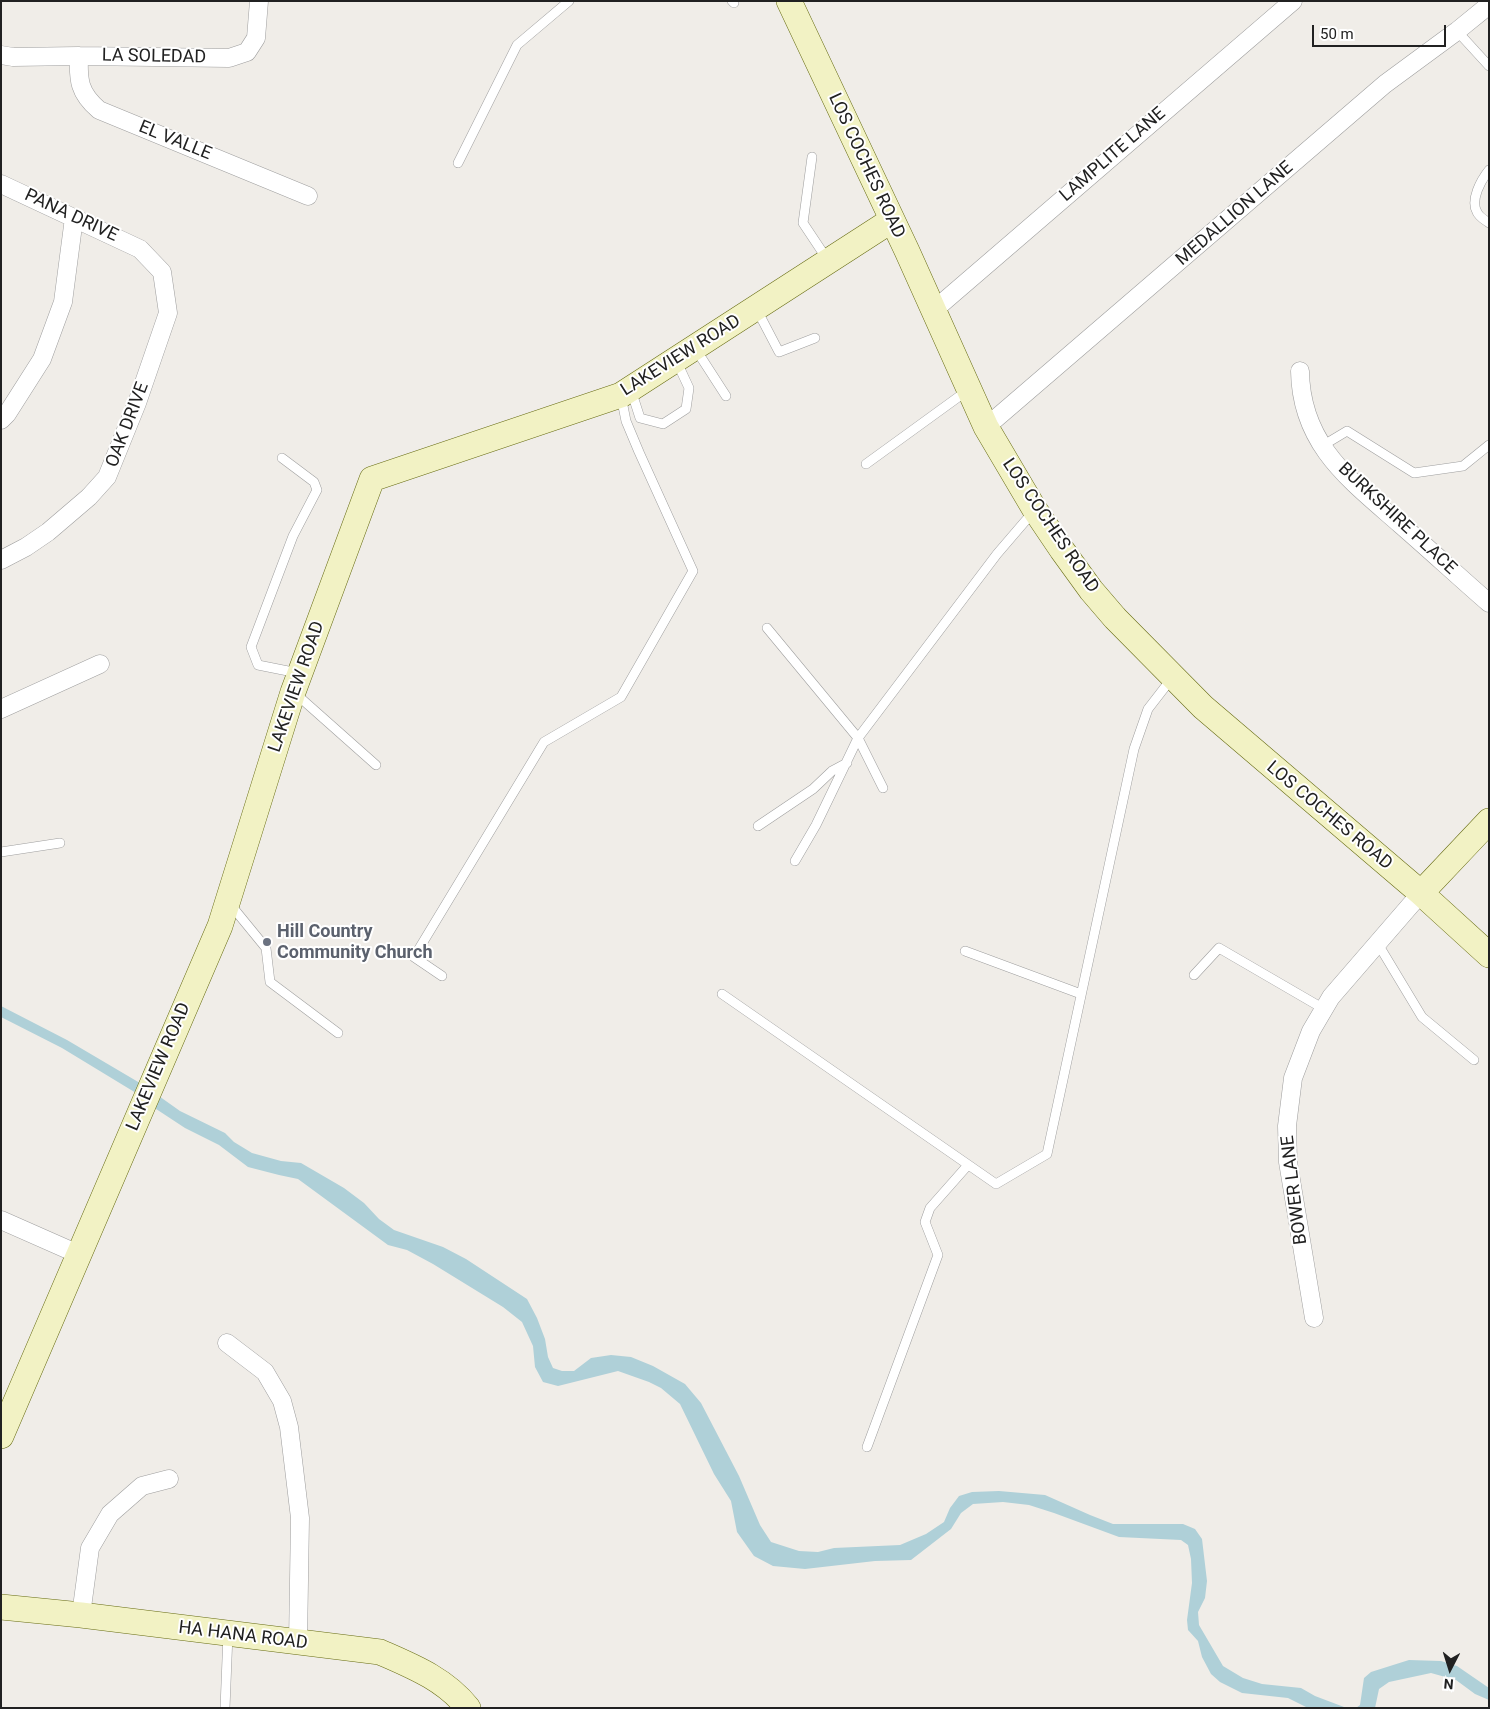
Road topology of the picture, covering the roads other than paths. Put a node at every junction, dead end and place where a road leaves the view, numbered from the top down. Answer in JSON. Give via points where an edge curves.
{"nodes":[{"id":1,"x":259,"y":1,"type":"edge"},
{"id":2,"x":568,"y":1,"type":"edge"},
{"id":3,"x":789,"y":1,"type":"edge"},
{"id":4,"x":1293,"y":1,"type":"edge"},
{"id":5,"x":1489,"y":5,"type":"edge"},
{"id":6,"x":1457,"y":31,"type":"junction"},
{"id":7,"x":1,"y":55,"type":"edge"},
{"id":8,"x":79,"y":56,"type":"junction"},
{"id":9,"x":1489,"y":66,"type":"edge"},
{"id":10,"x":812,"y":157,"type":"dead end"},
{"id":11,"x":458,"y":164,"type":"dead end"},
{"id":12,"x":1489,"y":170,"type":"edge"},
{"id":13,"x":1,"y":184,"type":"edge"},
{"id":14,"x":308,"y":196,"type":"dead end"},
{"id":15,"x":74,"y":218,"type":"junction"},
{"id":16,"x":892,"y":220,"type":"junction"},
{"id":17,"x":1489,"y":223,"type":"edge"},
{"id":18,"x":140,"y":249,"type":"joint"},
{"id":19,"x":829,"y":261,"type":"junction"},
{"id":20,"x":756,"y":308,"type":"junction"},
{"id":21,"x":934,"y":310,"type":"junction"},
{"id":22,"x":815,"y":338,"type":"dead end"},
{"id":23,"x":686,"y":354,"type":"junction"},
{"id":24,"x":1300,"y":371,"type":"dead end"},
{"id":25,"x":968,"y":390,"type":"junction"},
{"id":26,"x":626,"y":392,"type":"junction"},
{"id":27,"x":726,"y":396,"type":"dead end"},
{"id":28,"x":1,"y":420,"type":"edge"},
{"id":29,"x":986,"y":427,"type":"junction"},
{"id":30,"x":1489,"y":445,"type":"edge"},
{"id":31,"x":1322,"y":446,"type":"junction"},
{"id":32,"x":282,"y":458,"type":"dead end"},
{"id":33,"x":866,"y":464,"type":"dead end"},
{"id":34,"x":1035,"y":510,"type":"junction"},
{"id":35,"x":1,"y":560,"type":"edge"},
{"id":36,"x":1489,"y":603,"type":"edge"},
{"id":37,"x":767,"y":628,"type":"dead end"},
{"id":38,"x":100,"y":664,"type":"dead end"},
{"id":39,"x":1172,"y":677,"type":"junction"},
{"id":40,"x":297,"y":683,"type":"junction"},
{"id":41,"x":1,"y":709,"type":"edge"},
{"id":42,"x":858,"y":738,"type":"junction"},
{"id":43,"x":847,"y":763,"type":"junction"},
{"id":44,"x":376,"y":765,"type":"dead end"},
{"id":45,"x":882,"y":788,"type":"dead end"},
{"id":46,"x":1489,"y":821,"type":"edge"},
{"id":47,"x":758,"y":826,"type":"dead end"},
{"id":48,"x":60,"y":843,"type":"dead end"},
{"id":49,"x":1,"y":852,"type":"edge"},
{"id":50,"x":795,"y":861,"type":"dead end"},
{"id":51,"x":1421,"y":893,"type":"junction"},
{"id":52,"x":228,"y":902,"type":"junction"},
{"id":53,"x":1378,"y":944,"type":"junction"},
{"id":54,"x":966,"y":951,"type":"dead end"},
{"id":55,"x":1489,"y":955,"type":"edge"},
{"id":56,"x":1194,"y":975,"type":"dead end"},
{"id":57,"x":442,"y":976,"type":"dead end"},
{"id":58,"x":722,"y":994,"type":"dead end"},
{"id":59,"x":1081,"y":994,"type":"junction"},
{"id":60,"x":1324,"y":1009,"type":"junction"},
{"id":61,"x":338,"y":1033,"type":"dead end"},
{"id":62,"x":1474,"y":1060,"type":"dead end"},
{"id":63,"x":968,"y":1165,"type":"junction"},
{"id":64,"x":1,"y":1220,"type":"edge"},
{"id":65,"x":78,"y":1254,"type":"junction"},
{"id":66,"x":1314,"y":1318,"type":"dead end"},
{"id":67,"x":227,"y":1343,"type":"dead end"},
{"id":68,"x":1,"y":1436,"type":"edge"},
{"id":69,"x":867,"y":1447,"type":"dead end"},
{"id":70,"x":169,"y":1479,"type":"dead end"},
{"id":71,"x":1,"y":1607,"type":"edge"},
{"id":72,"x":80,"y":1615,"type":"junction"},
{"id":73,"x":228,"y":1633,"type":"junction"},
{"id":74,"x":298,"y":1643,"type":"junction"},
{"id":75,"x":225,"y":1708,"type":"edge"},
{"id":76,"x":468,"y":1708,"type":"edge"}],
"edges":[{"from":1,"to":8,"type":"street","name":"LA SOLEDAD","via":[[256,38],[247,52],[229,58]]},
{"from":2,"to":11,"type":"lane","via":[[517,46]]},
{"from":3,"to":16,"type":"street","name":"LOS COCHES ROAD"},
{"from":4,"to":21,"type":"street","name":"LAMPLITE LANE"},
{"from":5,"to":6,"type":"street","name":"MEDALLION LANE"},
{"from":6,"to":9,"type":"lane"},
{"from":6,"to":29,"type":"street","name":"MEDALLION LANE","via":[[1385,84]]},
{"from":7,"to":8,"type":"street","name":"LA SOLEDAD"},
{"from":8,"to":14,"type":"street","name":"EL VALLE","via":[[78,80],[88,101],[99,110]]},
{"from":10,"to":19,"type":"lane","via":[[803,223]]},
{"from":12,"to":17,"type":"lane","via":[[1479,187],[1474,206],[1477,214]]},
{"from":13,"to":15,"type":"street","name":"PANA DRIVE"},
{"from":15,"to":18,"type":"street","name":"PANA DRIVE"},
{"from":15,"to":28,"type":"street","via":[[63,302],[42,359]]},
{"from":16,"to":19,"type":"street","name":"LAKEVIEW ROAD"},
{"from":16,"to":21,"type":"street","name":"LOS COCHES ROAD"},
{"from":18,"to":35,"type":"street","name":"OAK DRIVE","via":[[162,272],[168,313],[107,478],[48,532]]},
{"from":19,"to":20,"type":"street","name":"LAKEVIEW ROAD"},
{"from":20,"to":22,"type":"lane","via":[[779,352]]},
{"from":20,"to":23,"type":"street","name":"LAKEVIEW ROAD"},
{"from":21,"to":25,"type":"street","name":"LOS COCHES ROAD"},
{"from":23,"to":26,"type":"street","name":"LAKEVIEW ROAD"},
{"from":23,"to":26,"type":"lane","via":[[689,388],[686,410],[663,424],[640,418]]},
{"from":23,"to":27,"type":"lane"},
{"from":24,"to":31,"type":"street","name":"BURKSHIRE PLACE","via":[[1304,408]]},
{"from":25,"to":29,"type":"street","name":"LOS COCHES ROAD"},
{"from":25,"to":33,"type":"lane"},
{"from":26,"to":40,"type":"street","name":"LAKEVIEW ROAD","via":[[372,480]]},
{"from":26,"to":57,"type":"lane","via":[[626,421],[693,571],[621,697],[544,742],[414,957]]},
{"from":29,"to":34,"type":"street","name":"LOS COCHES ROAD"},
{"from":30,"to":31,"type":"lane","via":[[1463,466],[1414,472],[1347,432]]},
{"from":31,"to":36,"type":"street","name":"BURKSHIRE PLACE","via":[[1343,473]]},
{"from":32,"to":40,"type":"lane","via":[[314,482],[317,490],[293,536],[251,647],[258,664]]},
{"from":34,"to":39,"type":"street","name":"LOS COCHES ROAD","via":[[1091,590]]},
{"from":34,"to":42,"type":"lane","via":[[997,554]]},
{"from":37,"to":42,"type":"lane"},
{"from":38,"to":41,"type":"street"},
{"from":39,"to":51,"type":"street","name":"LOS COCHES ROAD","via":[[1255,753]]},
{"from":39,"to":59,"type":"lane","via":[[1148,709],[1134,749]]},
{"from":40,"to":44,"type":"lane"},
{"from":40,"to":52,"type":"street","name":"LAKEVIEW ROAD"},
{"from":42,"to":43,"type":"lane"},
{"from":42,"to":45,"type":"lane"},
{"from":43,"to":47,"type":"lane"},
{"from":43,"to":50,"type":"lane"},
{"from":46,"to":51,"type":"street"},
{"from":48,"to":49,"type":"lane"},
{"from":51,"to":53,"type":"street","name":"BOWER LANE"},
{"from":51,"to":55,"type":"street","name":"LOS COCHES ROAD"},
{"from":52,"to":61,"type":"lane","via":[[266,948],[270,982]]},
{"from":52,"to":65,"type":"street","name":"LAKEVIEW ROAD"},
{"from":53,"to":60,"type":"street","name":"BOWER LANE"},
{"from":53,"to":62,"type":"lane","via":[[1422,1017]]},
{"from":54,"to":59,"type":"lane"},
{"from":56,"to":60,"type":"lane","via":[[1219,948]]},
{"from":58,"to":63,"type":"lane"},
{"from":59,"to":63,"type":"lane","via":[[1047,1154],[996,1184]]},
{"from":60,"to":66,"type":"street","name":"BOWER LANE","via":[[1311,1031],[1294,1078],[1287,1126],[1288,1162]]},
{"from":63,"to":69,"type":"lane","via":[[930,1208],[925,1222],[938,1255]]},
{"from":64,"to":65,"type":"street"},
{"from":65,"to":68,"type":"street","name":"LAKEVIEW ROAD"},
{"from":67,"to":74,"type":"street","via":[[265,1372],[282,1401],[289,1426],[300,1518]]},
{"from":70,"to":72,"type":"street","via":[[142,1486],[110,1514],[90,1548]]},
{"from":71,"to":72,"type":"street","name":"HA HANA ROAD"},
{"from":72,"to":73,"type":"street","name":"HA HANA ROAD"},
{"from":73,"to":74,"type":"street","name":"HA HANA ROAD"},
{"from":73,"to":75,"type":"lane"},
{"from":74,"to":76,"type":"street","name":"HA HANA ROAD","via":[[380,1652],[442,1683]]}]}
